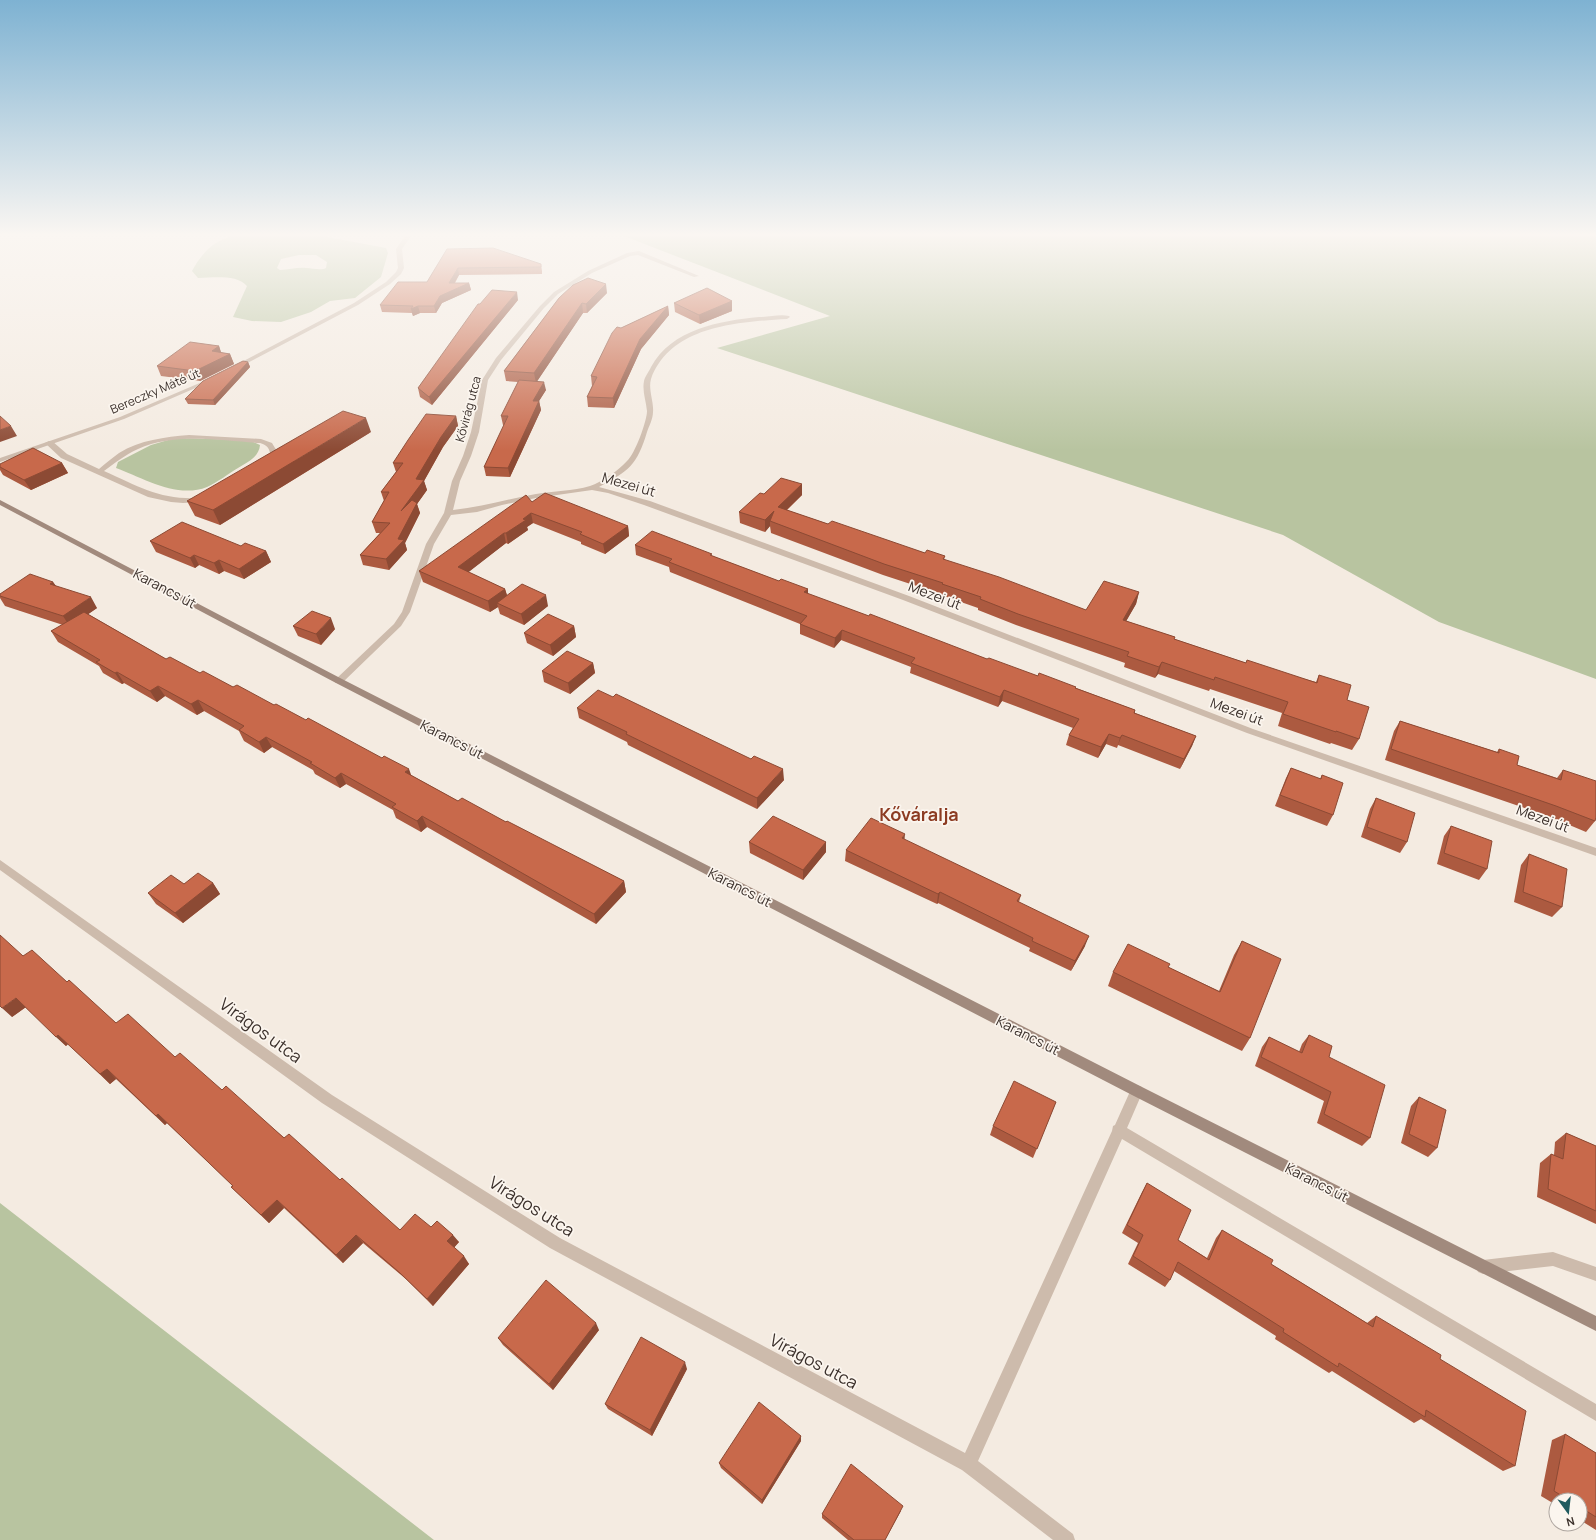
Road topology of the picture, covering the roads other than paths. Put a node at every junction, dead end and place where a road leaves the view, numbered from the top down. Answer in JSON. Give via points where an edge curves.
{"nodes":[{"id":1,"x":349,"y":308,"type":"edge"},
{"id":2,"x":541,"y":308,"type":"edge"},
{"id":3,"x":787,"y":317,"type":"dead end"},
{"id":4,"x":231,"y":370,"type":"edge"},
{"id":5,"x":217,"y":377,"type":"edge"},
{"id":6,"x":49,"y":444,"type":"junction"},
{"id":7,"x":0,"y":460,"type":"edge"},
{"id":8,"x":263,"y":465,"type":"edge"},
{"id":9,"x":99,"y":472,"type":"junction"},
{"id":10,"x":592,"y":488,"type":"junction"},
{"id":11,"x":208,"y":497,"type":"edge"},
{"id":12,"x":0,"y":502,"type":"edge"},
{"id":13,"x":448,"y":513,"type":"junction"},
{"id":14,"x":339,"y":681,"type":"junction"},
{"id":15,"x":1596,"y":852,"type":"edge"},
{"id":16,"x":0,"y":864,"type":"edge"},
{"id":17,"x":1137,"y":1090,"type":"junction"},
{"id":18,"x":1118,"y":1130,"type":"junction"},
{"id":19,"x":1482,"y":1267,"type":"junction"},
{"id":20,"x":1596,"y":1274,"type":"edge"},
{"id":21,"x":1596,"y":1324,"type":"edge"},
{"id":22,"x":1596,"y":1413,"type":"edge"},
{"id":23,"x":968,"y":1464,"type":"junction"},
{"id":24,"x":1067,"y":1540,"type":"edge"}],
"edges":[{"from":1,"to":4,"type":"street"},
{"from":2,"to":13,"type":"street","name":"Kővirág utca","via":[[498,359],[485,380],[475,432],[456,481]]},
{"from":3,"to":10,"type":"street","via":[[716,325],[701,329],[676,342],[655,366],[647,380],[650,414],[637,454],[617,474]]},
{"from":5,"to":6,"type":"street","name":"Bereczky Máté út","via":[[122,418]]},
{"from":6,"to":7,"type":"street","name":"Bereczky Máté út"},
{"from":6,"to":9,"type":"street","via":[[64,456]]},
{"from":8,"to":9,"type":"street","via":[[274,453],[269,444],[261,441],[172,438],[159,440],[122,455]]},
{"from":9,"to":11,"type":"street","via":[[151,495],[171,500],[197,500]]},
{"from":10,"to":13,"type":"street","name":"Mezei út","via":[[501,502],[477,510]]},
{"from":10,"to":15,"type":"street","name":"Mezei út","via":[[647,503],[906,598],[1250,732]]},
{"from":12,"to":14,"type":"main road","name":"Karancs út"},
{"from":13,"to":14,"type":"street","via":[[430,544],[406,612],[397,626]]},
{"from":14,"to":17,"type":"main road","name":"Karancs út"},
{"from":16,"to":23,"type":"street","name":"Virágos utca","via":[[327,1099],[555,1242]]},
{"from":17,"to":18,"type":"street"},
{"from":17,"to":19,"type":"main road","name":"Karancs út"},
{"from":18,"to":22,"type":"street"},
{"from":18,"to":23,"type":"street"},
{"from":19,"to":20,"type":"street","via":[[1554,1259]]},
{"from":19,"to":21,"type":"main road","name":"Karancs út"},
{"from":23,"to":24,"type":"street","name":"Virágos utca"}]}
